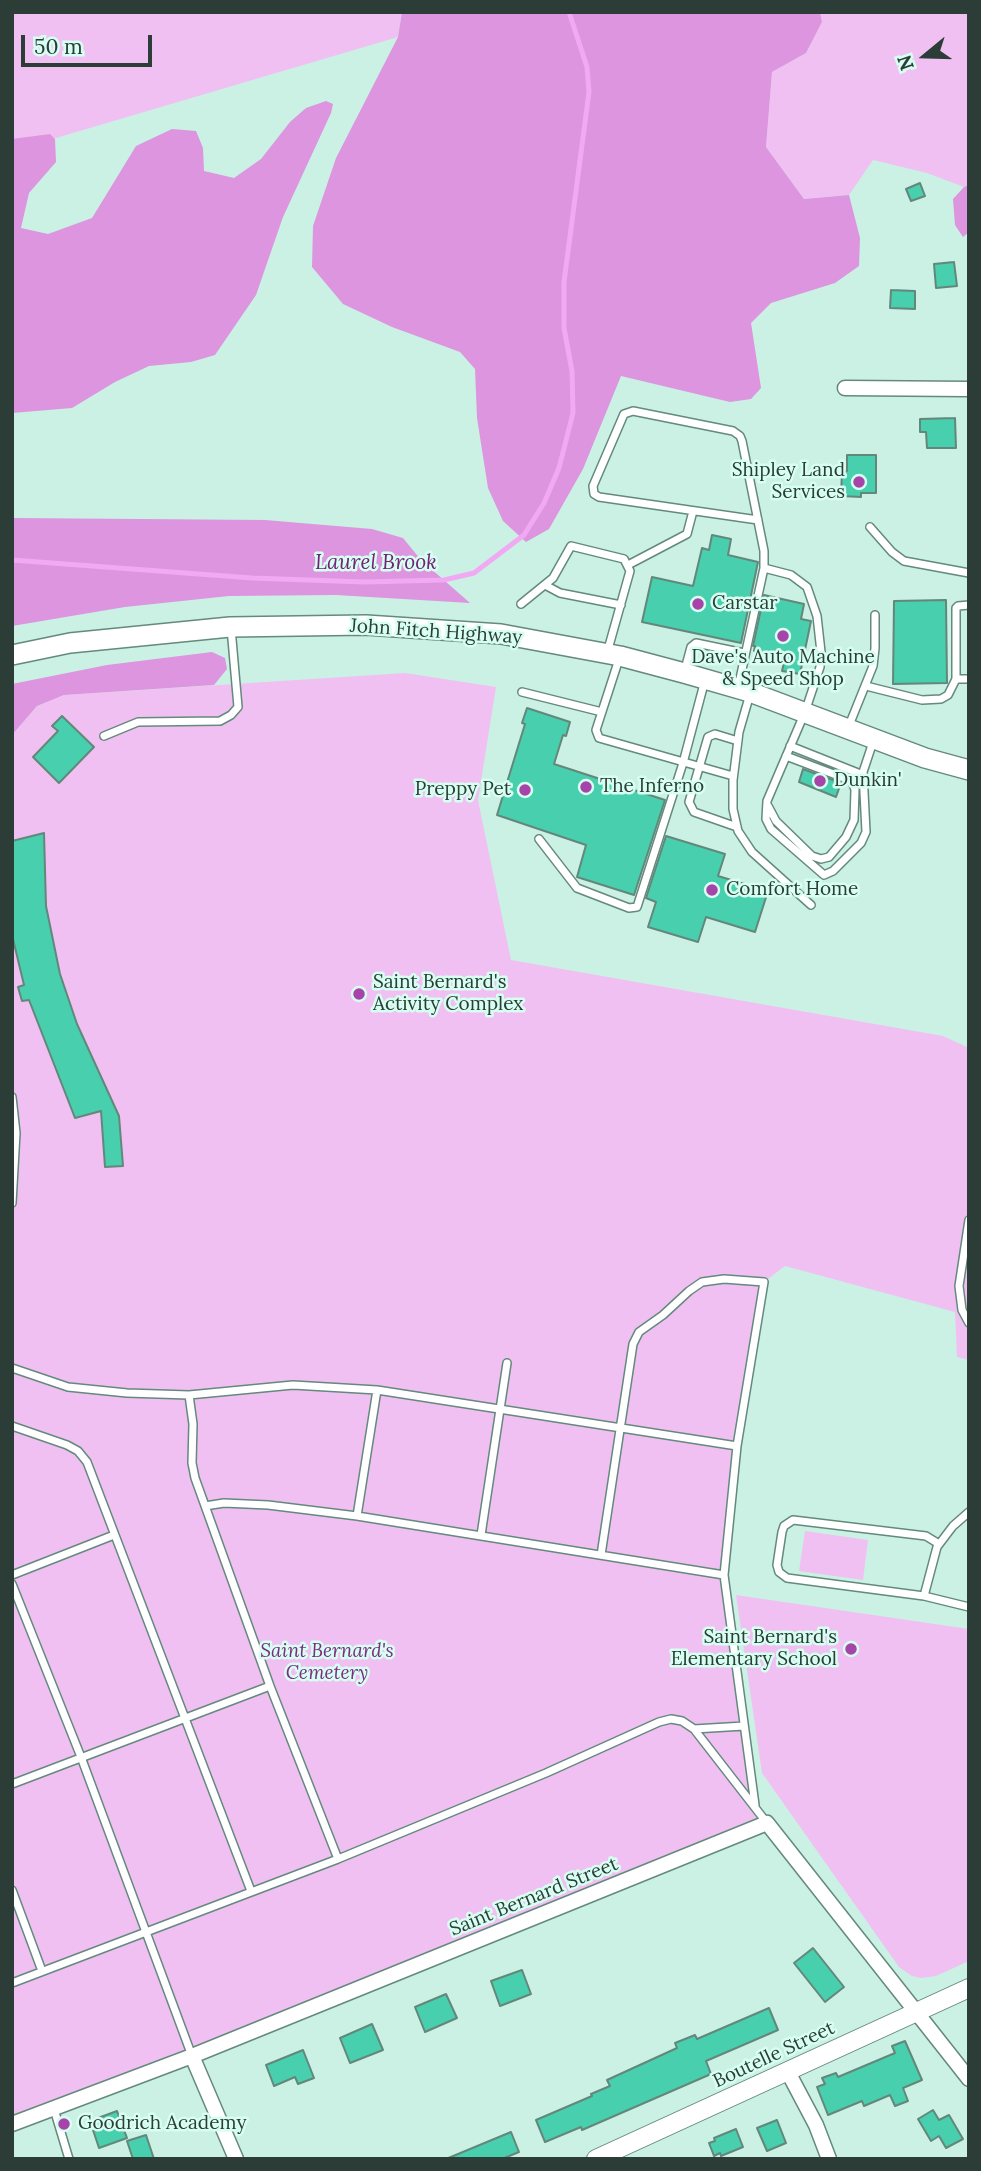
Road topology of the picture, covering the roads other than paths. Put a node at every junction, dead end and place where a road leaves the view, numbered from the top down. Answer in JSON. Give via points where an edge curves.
{"nodes":[{"id":1,"x":845,"y":388,"type":"dead end"},
{"id":2,"x":969,"y":389,"type":"edge"},
{"id":3,"x":693,"y":511,"type":"junction"},
{"id":4,"x":758,"y":520,"type":"junction"},
{"id":5,"x":870,"y":527,"type":"dead end"},
{"id":6,"x":628,"y":565,"type":"junction"},
{"id":7,"x":764,"y":568,"type":"junction"},
{"id":8,"x":969,"y":573,"type":"edge"},
{"id":9,"x":545,"y":585,"type":"junction"},
{"id":10,"x":521,"y":604,"type":"dead end"},
{"id":11,"x":621,"y":605,"type":"junction"},
{"id":12,"x":969,"y":606,"type":"edge"},
{"id":13,"x":875,"y":615,"type":"dead end"},
{"id":14,"x":230,"y":627,"type":"junction"},
{"id":15,"x":744,"y":653,"type":"junction"},
{"id":16,"x":12,"y":655,"type":"edge"},
{"id":17,"x":613,"y":655,"type":"junction"},
{"id":18,"x":684,"y":673,"type":"junction"},
{"id":19,"x":705,"y":679,"type":"junction"},
{"id":20,"x":956,"y":679,"type":"junction"},
{"id":21,"x":969,"y":679,"type":"edge"},
{"id":22,"x":866,"y":686,"type":"junction"},
{"id":23,"x":744,"y":690,"type":"junction"},
{"id":24,"x":522,"y":692,"type":"dead end"},
{"id":25,"x":602,"y":712,"type":"junction"},
{"id":26,"x":805,"y":712,"type":"junction"},
{"id":27,"x":848,"y":729,"type":"junction"},
{"id":28,"x":104,"y":736,"type":"dead end"},
{"id":29,"x":874,"y":738,"type":"junction"},
{"id":30,"x":738,"y":741,"type":"junction"},
{"id":31,"x":790,"y":746,"type":"junction"},
{"id":32,"x":786,"y":756,"type":"junction"},
{"id":33,"x":683,"y":763,"type":"junction"},
{"id":34,"x":699,"y":767,"type":"junction"},
{"id":35,"x":969,"y":770,"type":"edge"},
{"id":36,"x":863,"y":775,"type":"junction"},
{"id":37,"x":733,"y":776,"type":"junction"},
{"id":38,"x":770,"y":795,"type":"junction"},
{"id":39,"x":737,"y":827,"type":"junction"},
{"id":40,"x":539,"y":839,"type":"dead end"},
{"id":41,"x":811,"y":905,"type":"dead end"},
{"id":42,"x":12,"y":1097,"type":"edge"},
{"id":43,"x":12,"y":1203,"type":"edge"},
{"id":44,"x":969,"y":1220,"type":"edge"},
{"id":45,"x":969,"y":1323,"type":"edge"},
{"id":46,"x":507,"y":1363,"type":"dead end"},
{"id":47,"x":12,"y":1368,"type":"edge"},
{"id":48,"x":377,"y":1390,"type":"junction"},
{"id":49,"x":189,"y":1395,"type":"junction"},
{"id":50,"x":500,"y":1410,"type":"junction"},
{"id":51,"x":12,"y":1426,"type":"edge"},
{"id":52,"x":621,"y":1430,"type":"junction"},
{"id":53,"x":737,"y":1446,"type":"junction"},
{"id":54,"x":205,"y":1506,"type":"junction"},
{"id":55,"x":969,"y":1512,"type":"edge"},
{"id":56,"x":357,"y":1516,"type":"junction"},
{"id":57,"x":114,"y":1535,"type":"junction"},
{"id":58,"x":481,"y":1535,"type":"junction"},
{"id":59,"x":939,"y":1544,"type":"junction"},
{"id":60,"x":601,"y":1555,"type":"junction"},
{"id":61,"x":12,"y":1575,"type":"edge"},
{"id":62,"x":724,"y":1575,"type":"junction"},
{"id":63,"x":12,"y":1584,"type":"edge"},
{"id":64,"x":924,"y":1596,"type":"junction"},
{"id":65,"x":969,"y":1607,"type":"edge"},
{"id":66,"x":270,"y":1686,"type":"junction"},
{"id":67,"x":184,"y":1718,"type":"junction"},
{"id":68,"x":744,"y":1726,"type":"junction"},
{"id":69,"x":694,"y":1729,"type":"junction"},
{"id":70,"x":80,"y":1758,"type":"junction"},
{"id":71,"x":12,"y":1784,"type":"edge"},
{"id":72,"x":755,"y":1805,"type":"junction"},
{"id":73,"x":768,"y":1823,"type":"junction"},
{"id":74,"x":338,"y":1859,"type":"junction"},
{"id":75,"x":12,"y":1890,"type":"edge"},
{"id":76,"x":251,"y":1892,"type":"junction"},
{"id":77,"x":146,"y":1931,"type":"junction"},
{"id":78,"x":42,"y":1971,"type":"junction"},
{"id":79,"x":12,"y":1983,"type":"edge"},
{"id":80,"x":969,"y":1988,"type":"edge"},
{"id":81,"x":916,"y":2012,"type":"junction"},
{"id":82,"x":192,"y":2056,"type":"junction"},
{"id":83,"x":788,"y":2072,"type":"junction"},
{"id":84,"x":969,"y":2079,"type":"edge"},
{"id":85,"x":54,"y":2108,"type":"junction"},
{"id":86,"x":12,"y":2123,"type":"edge"},
{"id":87,"x":69,"y":2159,"type":"edge"},
{"id":88,"x":236,"y":2159,"type":"edge"},
{"id":89,"x":596,"y":2159,"type":"edge"},
{"id":90,"x":829,"y":2159,"type":"edge"}],
"edges":[{"from":1,"to":2,"type":"street"},
{"from":3,"to":4,"type":"lane"},
{"from":3,"to":4,"type":"lane","via":[[594,494],[593,486],[628,411],[737,433],[743,441]]},
{"from":3,"to":6,"type":"lane","via":[[687,534]]},
{"from":4,"to":7,"type":"lane"},
{"from":5,"to":8,"type":"lane","via":[[904,562]]},
{"from":6,"to":9,"type":"lane","via":[[624,559],[571,546]]},
{"from":6,"to":11,"type":"lane"},
{"from":7,"to":15,"type":"lane"},
{"from":7,"to":26,"type":"lane","via":[[801,582],[817,615],[820,667]]},
{"from":9,"to":10,"type":"lane"},
{"from":9,"to":11,"type":"lane","via":[[560,593]]},
{"from":11,"to":17,"type":"lane"},
{"from":12,"to":20,"type":"lane","via":[[956,608]]},
{"from":13,"to":22,"type":"lane","via":[[874,656]]},
{"from":14,"to":16,"type":"main road","name":"John Fitch Highway","via":[[84,641]]},
{"from":14,"to":17,"type":"main road","name":"John Fitch Highway","via":[[366,625],[488,633]]},
{"from":14,"to":28,"type":"lane","via":[[238,707],[231,715],[220,721],[138,722]]},
{"from":15,"to":18,"type":"lane","via":[[696,643]]},
{"from":15,"to":23,"type":"lane"},
{"from":17,"to":18,"type":"main road","name":"John Fitch Highway"},
{"from":17,"to":25,"type":"lane"},
{"from":18,"to":19,"type":"main road","name":"John Fitch Highway"},
{"from":19,"to":23,"type":"main road","name":"John Fitch Highway"},
{"from":19,"to":33,"type":"lane"},
{"from":20,"to":21,"type":"lane"},
{"from":20,"to":22,"type":"lane","via":[[948,695],[922,701]]},
{"from":22,"to":27,"type":"lane"},
{"from":23,"to":26,"type":"main road","name":"John Fitch Highway"},
{"from":23,"to":30,"type":"lane"},
{"from":24,"to":25,"type":"lane"},
{"from":25,"to":33,"type":"lane","via":[[596,730],[599,738]]},
{"from":26,"to":27,"type":"main road","name":"John Fitch Highway"},
{"from":26,"to":31,"type":"lane"},
{"from":27,"to":29,"type":"main road","name":"John Fitch Highway"},
{"from":29,"to":35,"type":"main road","name":"John Fitch Highway"},
{"from":29,"to":36,"type":"lane"},
{"from":30,"to":34,"type":"lane","via":[[711,734]]},
{"from":30,"to":37,"type":"lane"},
{"from":31,"to":32,"type":"lane"},
{"from":31,"to":36,"type":"lane"},
{"from":32,"to":38,"type":"lane"},
{"from":32,"to":38,"type":"lane","via":[[852,781],[855,814],[849,831],[829,857],[812,856],[772,816]]},
{"from":33,"to":34,"type":"lane"},
{"from":33,"to":40,"type":"lane","via":[[637,907],[577,888]]},
{"from":34,"to":37,"type":"lane"},
{"from":34,"to":39,"type":"lane","via":[[690,809]]},
{"from":36,"to":38,"type":"lane","via":[[866,832],[861,843],[827,875],[816,871],[771,829],[765,812]]},
{"from":37,"to":39,"type":"lane"},
{"from":39,"to":41,"type":"lane","via":[[752,852]]},
{"from":42,"to":43,"type":"lane","via":[[16,1133]]},
{"from":44,"to":45,"type":"lane","via":[[959,1286]]},
{"from":46,"to":50,"type":"lane"},
{"from":47,"to":49,"type":"lane","via":[[68,1387]]},
{"from":48,"to":49,"type":"lane","via":[[293,1385]]},
{"from":48,"to":50,"type":"lane"},
{"from":48,"to":56,"type":"lane"},
{"from":49,"to":54,"type":"lane","via":[[192,1463]]},
{"from":50,"to":52,"type":"lane"},
{"from":50,"to":58,"type":"lane"},
{"from":51,"to":57,"type":"lane","via":[[78,1451],[87,1462]]},
{"from":52,"to":53,"type":"lane"},
{"from":52,"to":53,"type":"lane","via":[[633,1344],[639,1332],[702,1282],[764,1282]]},
{"from":52,"to":60,"type":"lane"},
{"from":53,"to":62,"type":"lane"},
{"from":54,"to":56,"type":"lane","via":[[268,1505]]},
{"from":54,"to":66,"type":"lane"},
{"from":55,"to":59,"type":"lane"},
{"from":56,"to":58,"type":"lane"},
{"from":57,"to":61,"type":"lane"},
{"from":57,"to":67,"type":"lane"},
{"from":58,"to":60,"type":"lane"},
{"from":59,"to":64,"type":"lane"},
{"from":59,"to":64,"type":"lane","via":[[926,1536],[798,1520],[788,1522],[782,1532],[777,1565],[782,1576]]},
{"from":60,"to":62,"type":"lane"},
{"from":62,"to":68,"type":"lane"},
{"from":63,"to":70,"type":"lane"},
{"from":64,"to":65,"type":"lane"},
{"from":66,"to":67,"type":"lane"},
{"from":66,"to":74,"type":"lane"},
{"from":67,"to":70,"type":"lane"},
{"from":67,"to":76,"type":"lane"},
{"from":68,"to":69,"type":"lane"},
{"from":68,"to":72,"type":"lane"},
{"from":69,"to":72,"type":"lane"},
{"from":69,"to":74,"type":"lane","via":[[682,1721],[659,1722]]},
{"from":70,"to":71,"type":"lane"},
{"from":70,"to":77,"type":"lane"},
{"from":72,"to":73,"type":"lane"},
{"from":73,"to":81,"type":"street"},
{"from":73,"to":82,"type":"street","name":"Saint Bernard Street"},
{"from":74,"to":76,"type":"lane"},
{"from":75,"to":78,"type":"lane"},
{"from":76,"to":77,"type":"lane"},
{"from":77,"to":78,"type":"lane"},
{"from":77,"to":82,"type":"lane"},
{"from":78,"to":79,"type":"lane"},
{"from":80,"to":81,"type":"street","name":"Boutelle Street"},
{"from":81,"to":83,"type":"street","name":"Boutelle Street"},
{"from":81,"to":84,"type":"street"},
{"from":82,"to":85,"type":"street","name":"Saint Bernard Street"},
{"from":82,"to":88,"type":"street"},
{"from":83,"to":89,"type":"street","name":"Boutelle Street"},
{"from":83,"to":90,"type":"street"},
{"from":85,"to":86,"type":"street","name":"Saint Bernard Street"},
{"from":85,"to":87,"type":"lane"}]}
